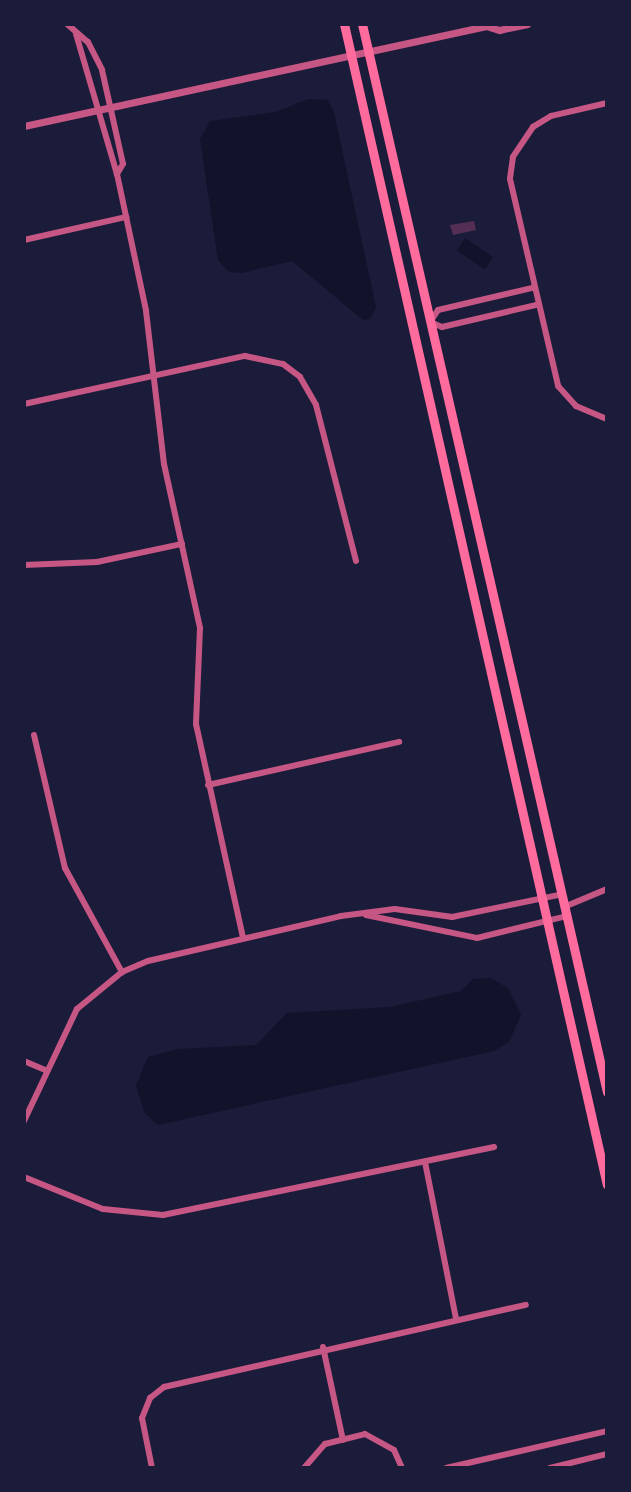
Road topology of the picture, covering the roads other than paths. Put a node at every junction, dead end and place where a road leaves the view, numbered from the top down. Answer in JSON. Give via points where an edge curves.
{"nodes":[{"id":1,"x":68,"y":24,"type":"edge"},
{"id":2,"x":344,"y":24,"type":"edge"},
{"id":3,"x":362,"y":24,"type":"edge"},
{"id":4,"x":527,"y":24,"type":"edge"},
{"id":5,"x":487,"y":25,"type":"edge"},
{"id":6,"x":76,"y":34,"type":"junction"},
{"id":7,"x":368,"y":50,"type":"junction"},
{"id":8,"x":351,"y":55,"type":"junction"},
{"id":9,"x":607,"y":103,"type":"edge"},
{"id":10,"x":111,"y":107,"type":"junction"},
{"id":11,"x":98,"y":110,"type":"junction"},
{"id":12,"x":24,"y":126,"type":"edge"},
{"id":13,"x":117,"y":174,"type":"junction"},
{"id":14,"x":126,"y":217,"type":"junction"},
{"id":15,"x":24,"y":240,"type":"edge"},
{"id":16,"x":533,"y":292,"type":"junction"},
{"id":17,"x":536,"y":305,"type":"junction"},
{"id":18,"x":430,"y":322,"type":"junction"},
{"id":19,"x":414,"y":326,"type":"junction"},
{"id":20,"x":153,"y":376,"type":"junction"},
{"id":21,"x":24,"y":404,"type":"edge"},
{"id":22,"x":607,"y":419,"type":"edge"},
{"id":23,"x":182,"y":544,"type":"junction"},
{"id":24,"x":483,"y":552,"type":"junction"},
{"id":25,"x":464,"y":556,"type":"junction"},
{"id":26,"x":356,"y":561,"type":"dead end"},
{"id":27,"x":24,"y":565,"type":"edge"},
{"id":28,"x":34,"y":735,"type":"dead end"},
{"id":29,"x":399,"y":742,"type":"dead end"},
{"id":30,"x":208,"y":785,"type":"junction"},
{"id":31,"x":607,"y":889,"type":"edge"},
{"id":32,"x":558,"y":895,"type":"junction"},
{"id":33,"x":540,"y":898,"type":"junction"},
{"id":34,"x":562,"y":912,"type":"junction"},
{"id":35,"x":362,"y":914,"type":"junction"},
{"id":36,"x":439,"y":917,"type":"junction"},
{"id":37,"x":544,"y":918,"type":"junction"},
{"id":38,"x":437,"y":931,"type":"junction"},
{"id":39,"x":243,"y":938,"type":"junction"},
{"id":40,"x":122,"y":972,"type":"junction"},
{"id":41,"x":24,"y":1061,"type":"edge"},
{"id":42,"x":45,"y":1070,"type":"junction"},
{"id":43,"x":607,"y":1092,"type":"edge"},
{"id":44,"x":24,"y":1121,"type":"edge"},
{"id":45,"x":494,"y":1147,"type":"dead end"},
{"id":46,"x":425,"y":1162,"type":"junction"},
{"id":47,"x":24,"y":1177,"type":"edge"},
{"id":48,"x":607,"y":1185,"type":"edge"},
{"id":49,"x":526,"y":1305,"type":"dead end"},
{"id":50,"x":456,"y":1318,"type":"junction"},
{"id":51,"x":323,"y":1347,"type":"junction"},
{"id":52,"x":607,"y":1431,"type":"edge"},
{"id":53,"x":343,"y":1440,"type":"junction"},
{"id":54,"x":607,"y":1454,"type":"edge"},
{"id":55,"x":152,"y":1468,"type":"edge"},
{"id":56,"x":304,"y":1468,"type":"edge"},
{"id":57,"x":402,"y":1468,"type":"edge"},
{"id":58,"x":446,"y":1468,"type":"edge"},
{"id":59,"x":550,"y":1468,"type":"edge"}],
"edges":[{"from":1,"to":6,"type":"street"},
{"from":2,"to":8,"type":"main road"},
{"from":3,"to":7,"type":"main road"},
{"from":4,"to":5,"type":"street","via":[[499,30]]},
{"from":5,"to":7,"type":"street"},
{"from":6,"to":10,"type":"street","via":[[97,59]]},
{"from":6,"to":11,"type":"street"},
{"from":7,"to":8,"type":"street"},
{"from":7,"to":18,"type":"main road"},
{"from":8,"to":10,"type":"street"},
{"from":8,"to":19,"type":"main road"},
{"from":9,"to":16,"type":"street","via":[[542,120],[513,157],[511,190]]},
{"from":10,"to":11,"type":"street"},
{"from":10,"to":13,"type":"street","via":[[123,164]]},
{"from":11,"to":12,"type":"street"},
{"from":11,"to":13,"type":"street"},
{"from":13,"to":14,"type":"street"},
{"from":14,"to":15,"type":"street"},
{"from":14,"to":20,"type":"street"},
{"from":16,"to":17,"type":"street"},
{"from":16,"to":18,"type":"street","via":[[438,310]]},
{"from":17,"to":18,"type":"street","via":[[442,327]]},
{"from":17,"to":22,"type":"street","via":[[558,386],[576,406]]},
{"from":18,"to":19,"type":"street"},
{"from":18,"to":24,"type":"main road"},
{"from":19,"to":25,"type":"main road"},
{"from":20,"to":21,"type":"street"},
{"from":20,"to":23,"type":"street","via":[[164,464]]},
{"from":20,"to":26,"type":"street","via":[[245,356],[273,360],[292,370],[316,405]]},
{"from":23,"to":27,"type":"street","via":[[97,562]]},
{"from":23,"to":30,"type":"street","via":[[200,628],[195,709]]},
{"from":24,"to":25,"type":"main road"},
{"from":24,"to":32,"type":"main road"},
{"from":25,"to":33,"type":"main road"},
{"from":28,"to":40,"type":"street","via":[[65,868]]},
{"from":29,"to":30,"type":"street"},
{"from":30,"to":39,"type":"street"},
{"from":31,"to":34,"type":"street"},
{"from":32,"to":33,"type":"street"},
{"from":32,"to":34,"type":"main road"},
{"from":33,"to":36,"type":"street"},
{"from":33,"to":37,"type":"main road"},
{"from":34,"to":37,"type":"street"},
{"from":34,"to":43,"type":"main road"},
{"from":35,"to":36,"type":"street","via":[[395,909]]},
{"from":35,"to":38,"type":"street"},
{"from":35,"to":39,"type":"street"},
{"from":36,"to":38,"type":"street"},
{"from":37,"to":38,"type":"street","via":[[491,937]]},
{"from":37,"to":48,"type":"main road"},
{"from":39,"to":40,"type":"street"},
{"from":40,"to":42,"type":"street","via":[[77,1009]]},
{"from":41,"to":42,"type":"street"},
{"from":42,"to":44,"type":"street"},
{"from":45,"to":46,"type":"street"},
{"from":46,"to":47,"type":"street","via":[[154,1216],[103,1209]]},
{"from":46,"to":50,"type":"street"},
{"from":49,"to":50,"type":"street"},
{"from":50,"to":51,"type":"street"},
{"from":51,"to":53,"type":"street"},
{"from":51,"to":55,"type":"street","via":[[155,1391],[142,1418]]},
{"from":52,"to":58,"type":"street"},
{"from":53,"to":56,"type":"street","via":[[320,1448]]},
{"from":53,"to":57,"type":"street","via":[[365,1434],[382,1440]]},
{"from":54,"to":59,"type":"street"}]}
